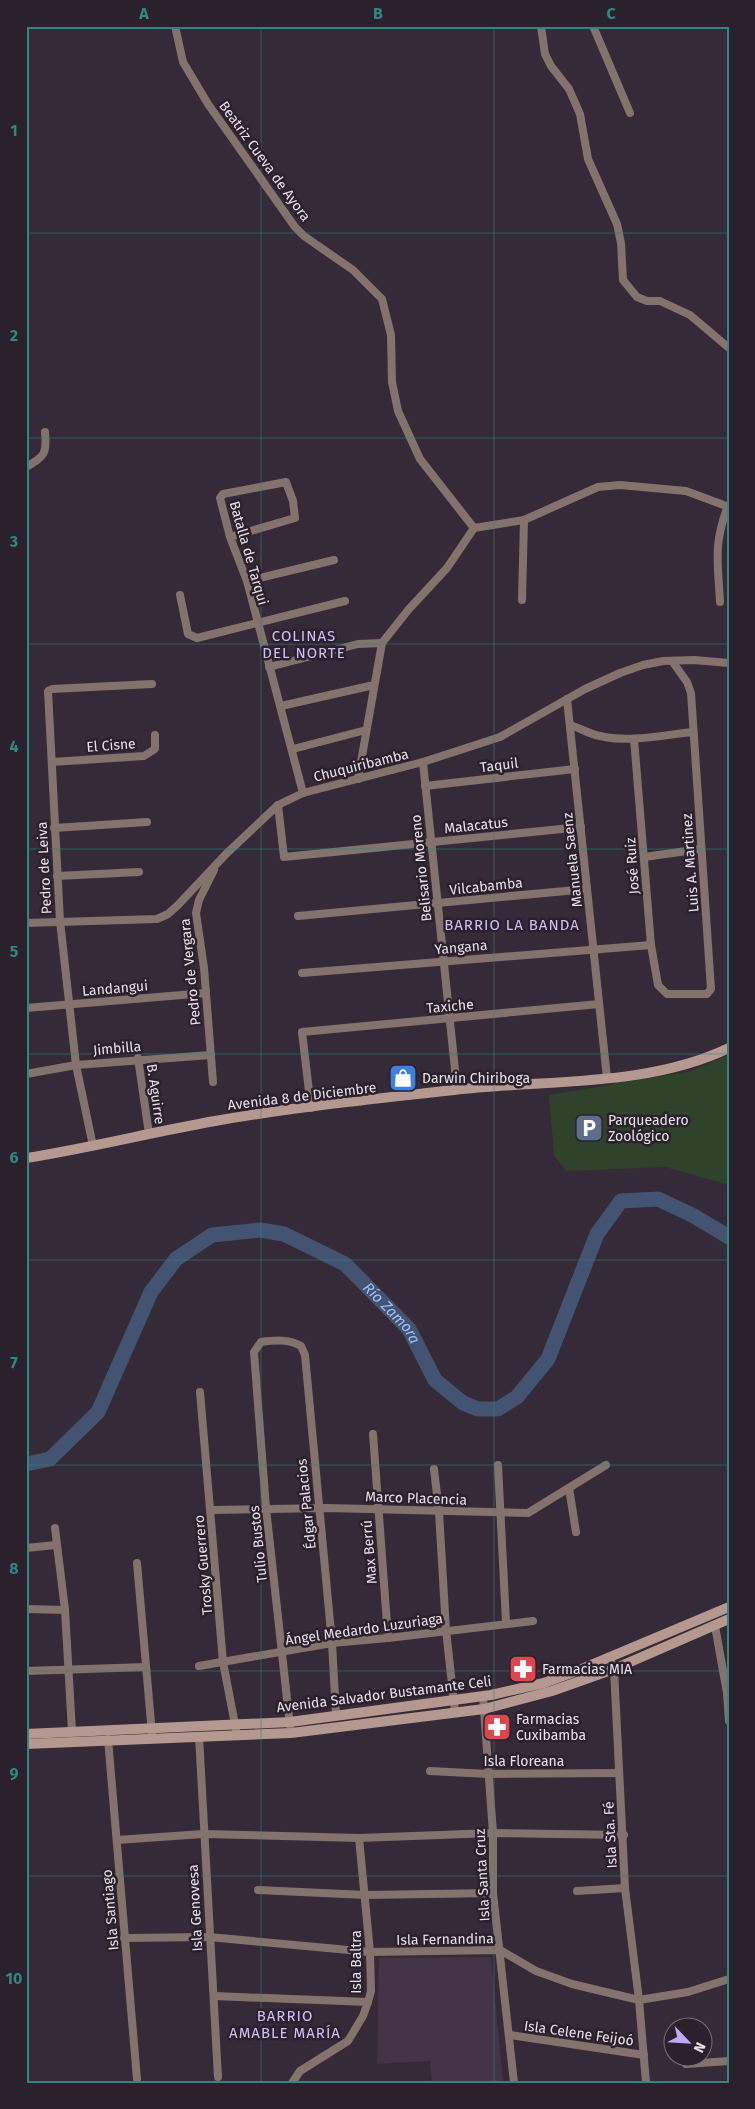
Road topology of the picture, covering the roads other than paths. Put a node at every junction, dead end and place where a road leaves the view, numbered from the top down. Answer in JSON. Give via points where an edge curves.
{"nodes":[{"id":1,"x":175,"y":26,"type":"edge"},
{"id":2,"x":541,"y":26,"type":"edge"},
{"id":3,"x":593,"y":26,"type":"edge"},
{"id":4,"x":630,"y":113,"type":"dead end"},
{"id":5,"x":729,"y":348,"type":"edge"},
{"id":6,"x":45,"y":432,"type":"dead end"},
{"id":7,"x":26,"y":467,"type":"edge"},
{"id":8,"x":728,"y":507,"type":"edge"},
{"id":9,"x":524,"y":520,"type":"junction"},
{"id":10,"x":474,"y":528,"type":"junction"},
{"id":11,"x":230,"y":537,"type":"junction"},
{"id":12,"x":334,"y":560,"type":"dead end"},
{"id":13,"x":247,"y":582,"type":"junction"},
{"id":14,"x":180,"y":595,"type":"dead end"},
{"id":15,"x":522,"y":600,"type":"dead end"},
{"id":16,"x":345,"y":601,"type":"dead end"},
{"id":17,"x":720,"y":602,"type":"dead end"},
{"id":18,"x":257,"y":624,"type":"junction"},
{"id":19,"x":382,"y":643,"type":"junction"},
{"id":20,"x":672,"y":661,"type":"junction"},
{"id":21,"x":729,"y":664,"type":"edge"},
{"id":22,"x":269,"y":667,"type":"junction"},
{"id":23,"x":152,"y":684,"type":"dead end"},
{"id":24,"x":374,"y":685,"type":"junction"},
{"id":25,"x":567,"y":699,"type":"junction"},
{"id":26,"x":281,"y":706,"type":"junction"},
{"id":27,"x":570,"y":725,"type":"junction"},
{"id":28,"x":366,"y":730,"type":"junction"},
{"id":29,"x":693,"y":732,"type":"junction"},
{"id":30,"x":155,"y":734,"type":"dead end"},
{"id":31,"x":634,"y":739,"type":"junction"},
{"id":32,"x":293,"y":749,"type":"junction"},
{"id":33,"x":52,"y":762,"type":"junction"},
{"id":34,"x":423,"y":762,"type":"junction"},
{"id":35,"x":575,"y":769,"type":"junction"},
{"id":36,"x":358,"y":779,"type":"junction"},
{"id":37,"x":425,"y":786,"type":"junction"},
{"id":38,"x":303,"y":793,"type":"junction"},
{"id":39,"x":278,"y":805,"type":"junction"},
{"id":40,"x":147,"y":822,"type":"dead end"},
{"id":41,"x":581,"y":827,"type":"junction"},
{"id":42,"x":54,"y":828,"type":"junction"},
{"id":43,"x":431,"y":842,"type":"junction"},
{"id":44,"x":701,"y":849,"type":"junction"},
{"id":45,"x":644,"y":857,"type":"junction"},
{"id":46,"x":217,"y":864,"type":"junction"},
{"id":47,"x":139,"y":872,"type":"dead end"},
{"id":48,"x":57,"y":876,"type":"junction"},
{"id":49,"x":587,"y":889,"type":"junction"},
{"id":50,"x":437,"y":904,"type":"junction"},
{"id":51,"x":298,"y":916,"type":"dead end"},
{"id":52,"x":60,"y":921,"type":"junction"},
{"id":53,"x":26,"y":923,"type":"edge"},
{"id":54,"x":651,"y":945,"type":"junction"},
{"id":55,"x":594,"y":949,"type":"junction"},
{"id":56,"x":443,"y":961,"type":"junction"},
{"id":57,"x":302,"y":973,"type":"dead end"},
{"id":58,"x":662,"y":990,"type":"joint"},
{"id":59,"x":206,"y":993,"type":"junction"},
{"id":60,"x":599,"y":1004,"type":"junction"},
{"id":61,"x":69,"y":1005,"type":"junction"},
{"id":62,"x":26,"y":1008,"type":"edge"},
{"id":63,"x":449,"y":1018,"type":"junction"},
{"id":64,"x":729,"y":1048,"type":"edge"},
{"id":65,"x":210,"y":1055,"type":"junction"},
{"id":66,"x":138,"y":1058,"type":"junction"},
{"id":67,"x":76,"y":1065,"type":"junction"},
{"id":68,"x":26,"y":1074,"type":"edge"},
{"id":69,"x":607,"y":1078,"type":"junction"},
{"id":70,"x":212,"y":1082,"type":"dead end"},
{"id":71,"x":456,"y":1090,"type":"junction"},
{"id":72,"x":310,"y":1108,"type":"junction"},
{"id":73,"x":149,"y":1134,"type":"junction"},
{"id":74,"x":93,"y":1146,"type":"junction"},
{"id":75,"x":26,"y":1158,"type":"edge"},
{"id":76,"x":254,"y":1352,"type":"joint"},
{"id":77,"x":200,"y":1392,"type":"dead end"},
{"id":78,"x":373,"y":1434,"type":"dead end"},
{"id":79,"x":498,"y":1465,"type":"dead end"},
{"id":80,"x":606,"y":1465,"type":"dead end"},
{"id":81,"x":434,"y":1469,"type":"dead end"},
{"id":82,"x":569,"y":1488,"type":"junction"},
{"id":83,"x":266,"y":1508,"type":"junction"},
{"id":84,"x":318,"y":1509,"type":"junction"},
{"id":85,"x":211,"y":1510,"type":"junction"},
{"id":86,"x":378,"y":1510,"type":"junction"},
{"id":87,"x":439,"y":1512,"type":"junction"},
{"id":88,"x":499,"y":1512,"type":"junction"},
{"id":89,"x":55,"y":1528,"type":"dead end"},
{"id":90,"x":576,"y":1532,"type":"dead end"},
{"id":91,"x":56,"y":1546,"type":"junction"},
{"id":92,"x":26,"y":1548,"type":"edge"},
{"id":93,"x":137,"y":1563,"type":"dead end"},
{"id":94,"x":729,"y":1607,"type":"edge"},
{"id":95,"x":26,"y":1609,"type":"edge"},
{"id":96,"x":65,"y":1610,"type":"junction"},
{"id":97,"x":729,"y":1619,"type":"edge"},
{"id":98,"x":534,"y":1621,"type":"dead end"},
{"id":99,"x":506,"y":1622,"type":"junction"},
{"id":100,"x":715,"y":1626,"type":"junction"},
{"id":101,"x":446,"y":1630,"type":"junction"},
{"id":102,"x":388,"y":1638,"type":"junction"},
{"id":103,"x":332,"y":1643,"type":"junction"},
{"id":104,"x":283,"y":1652,"type":"junction"},
{"id":105,"x":610,"y":1658,"type":"junction"},
{"id":106,"x":223,"y":1662,"type":"junction"},
{"id":107,"x":199,"y":1666,"type":"dead end"},
{"id":108,"x":146,"y":1667,"type":"junction"},
{"id":109,"x":614,"y":1669,"type":"junction"},
{"id":110,"x":26,"y":1671,"type":"edge"},
{"id":111,"x":70,"y":1671,"type":"junction"},
{"id":112,"x":728,"y":1693,"type":"edge"},
{"id":113,"x":483,"y":1696,"type":"junction"},
{"id":114,"x":454,"y":1699,"type":"junction"},
{"id":115,"x":484,"y":1709,"type":"junction"},
{"id":116,"x":455,"y":1712,"type":"junction"},
{"id":117,"x":336,"y":1714,"type":"junction"},
{"id":118,"x":729,"y":1721,"type":"edge"},
{"id":119,"x":290,"y":1722,"type":"junction"},
{"id":120,"x":236,"y":1723,"type":"junction"},
{"id":121,"x":152,"y":1726,"type":"junction"},
{"id":122,"x":72,"y":1731,"type":"junction"},
{"id":123,"x":291,"y":1733,"type":"junction"},
{"id":124,"x":26,"y":1734,"type":"edge"},
{"id":125,"x":237,"y":1735,"type":"junction"},
{"id":126,"x":200,"y":1736,"type":"junction"},
{"id":127,"x":153,"y":1738,"type":"junction"},
{"id":128,"x":108,"y":1739,"type":"junction"},
{"id":129,"x":26,"y":1744,"type":"edge"},
{"id":130,"x":430,"y":1771,"type":"dead end"},
{"id":131,"x":619,"y":1773,"type":"junction"},
{"id":132,"x":488,"y":1774,"type":"junction"},
{"id":133,"x":493,"y":1833,"type":"junction"},
{"id":134,"x":203,"y":1834,"type":"junction"},
{"id":135,"x":624,"y":1835,"type":"junction"},
{"id":136,"x":359,"y":1838,"type":"junction"},
{"id":137,"x":117,"y":1840,"type":"junction"},
{"id":138,"x":625,"y":1888,"type":"junction"},
{"id":139,"x":258,"y":1890,"type":"dead end"},
{"id":140,"x":493,"y":1892,"type":"junction"},
{"id":141,"x":577,"y":1892,"type":"dead end"},
{"id":142,"x":366,"y":1895,"type":"junction"},
{"id":143,"x":209,"y":1937,"type":"junction"},
{"id":144,"x":124,"y":1938,"type":"junction"},
{"id":145,"x":500,"y":1950,"type":"junction"},
{"id":146,"x":370,"y":1952,"type":"junction"},
{"id":147,"x":729,"y":1979,"type":"edge"},
{"id":148,"x":214,"y":1996,"type":"junction"},
{"id":149,"x":639,"y":2000,"type":"junction"},
{"id":150,"x":368,"y":2002,"type":"junction"},
{"id":151,"x":510,"y":2035,"type":"junction"},
{"id":152,"x":644,"y":2055,"type":"junction"},
{"id":153,"x":729,"y":2061,"type":"edge"},
{"id":154,"x":712,"y":2062,"type":"edge"},
{"id":155,"x":218,"y":2077,"type":"dead end"},
{"id":156,"x":137,"y":2079,"type":"dead end"},
{"id":157,"x":292,"y":2083,"type":"edge"},
{"id":158,"x":514,"y":2083,"type":"edge"},
{"id":159,"x":646,"y":2083,"type":"edge"}],
"edges":[{"from":1,"to":10,"type":"street","name":"Beatriz Cueva de Ayora","via":[[183,62],[208,104],[295,227],[353,270],[382,299],[391,335],[392,382],[398,411],[420,459]]},
{"from":2,"to":5,"type":"street","via":[[544,54],[569,89],[580,114],[588,159],[617,224],[623,280],[640,300],[660,301],[690,315]]},
{"from":3,"to":4,"type":"street"},
{"from":6,"to":7,"type":"street","via":[[46,449],[42,458]]},
{"from":8,"to":9,"type":"street","via":[[686,491],[620,485],[589,491]]},
{"from":8,"to":17,"type":"street","via":[[716,548]]},
{"from":9,"to":10,"type":"street"},
{"from":9,"to":15,"type":"street"},
{"from":10,"to":19,"type":"street","via":[[447,568]]},
{"from":11,"to":11,"type":"street","name":"Batalla de Tarqui","via":[[295,518],[288,485],[283,481],[223,494],[220,498]]},
{"from":11,"to":13,"type":"street","name":"Batalla de Tarqui"},
{"from":12,"to":13,"type":"street"},
{"from":13,"to":18,"type":"street","name":"Batalla de Tarqui"},
{"from":14,"to":18,"type":"street","via":[[188,634],[193,637]]},
{"from":16,"to":18,"type":"street"},
{"from":18,"to":22,"type":"street","name":"Batalla de Tarqui"},
{"from":19,"to":22,"type":"street","via":[[358,644]]},
{"from":19,"to":24,"type":"street"},
{"from":20,"to":21,"type":"street","name":"Chuquiribamba"},
{"from":20,"to":25,"type":"street","name":"Chuquiribamba","via":[[620,672]]},
{"from":20,"to":29,"type":"street","name":"Luis A. Martinez","via":[[692,694]]},
{"from":22,"to":26,"type":"street","name":"Batalla de Tarqui"},
{"from":23,"to":33,"type":"street","name":"Pedro de Leiva","via":[[48,691]]},
{"from":24,"to":26,"type":"street"},
{"from":24,"to":28,"type":"street"},
{"from":25,"to":27,"type":"street","name":"Manuela Saenz"},
{"from":25,"to":34,"type":"street","name":"Chuquiribamba","via":[[500,738]]},
{"from":26,"to":32,"type":"street","name":"Batalla de Tarqui"},
{"from":27,"to":31,"type":"street","via":[[598,736]]},
{"from":27,"to":35,"type":"street","name":"Manuela Saenz"},
{"from":28,"to":32,"type":"street"},
{"from":28,"to":36,"type":"street"},
{"from":29,"to":31,"type":"street"},
{"from":29,"to":44,"type":"street","name":"Luis A. Martinez"},
{"from":30,"to":33,"type":"street","name":"El Cisne","via":[[155,750],[144,756]]},
{"from":31,"to":45,"type":"street","name":"José Ruiz"},
{"from":32,"to":38,"type":"street","name":"Batalla de Tarqui"},
{"from":33,"to":42,"type":"street","name":"Pedro de Leiva"},
{"from":34,"to":36,"type":"street","name":"Chuquiribamba"},
{"from":34,"to":37,"type":"street","name":"Belisario Moreno"},
{"from":35,"to":37,"type":"street","name":"Taquil"},
{"from":35,"to":41,"type":"street","name":"Manuela Saenz"},
{"from":36,"to":38,"type":"street","name":"Chuquiribamba"},
{"from":37,"to":43,"type":"street","name":"Belisario Moreno"},
{"from":38,"to":39,"type":"street","name":"Chuquiribamba"},
{"from":39,"to":43,"type":"street","name":"Malacatus","via":[[284,858]]},
{"from":39,"to":46,"type":"street","name":"Chuquiribamba"},
{"from":40,"to":42,"type":"street"},
{"from":41,"to":43,"type":"street","name":"Malacatus"},
{"from":41,"to":49,"type":"street","name":"Manuela Saenz"},
{"from":42,"to":48,"type":"street","name":"Pedro de Leiva"},
{"from":43,"to":50,"type":"street","name":"Belisario Moreno"},
{"from":44,"to":45,"type":"street"},
{"from":44,"to":58,"type":"street","name":"Luis A. Martinez","via":[[711,988],[707,994],[667,994]]},
{"from":45,"to":54,"type":"street","name":"José Ruiz"},
{"from":46,"to":52,"type":"street","name":"Chuquiribamba","via":[[168,914],[157,919]]},
{"from":46,"to":59,"type":"street","name":"Pedro de Vergara","via":[[196,913]]},
{"from":47,"to":48,"type":"street"},
{"from":48,"to":52,"type":"street","name":"Pedro de Leiva"},
{"from":49,"to":50,"type":"street","name":"Vilcabamba"},
{"from":49,"to":55,"type":"street","name":"Manuela Saenz"},
{"from":50,"to":51,"type":"street","name":"Vilcabamba"},
{"from":50,"to":56,"type":"street","name":"Belisario Moreno"},
{"from":52,"to":53,"type":"street","name":"Chuquiribamba"},
{"from":52,"to":61,"type":"street","name":"Pedro de Leiva"},
{"from":54,"to":55,"type":"street","name":"Yangana"},
{"from":54,"to":58,"type":"street","name":"José Ruiz"},
{"from":55,"to":56,"type":"street","name":"Yangana"},
{"from":55,"to":60,"type":"street","name":"Manuela Saenz"},
{"from":56,"to":57,"type":"street","name":"Yangana"},
{"from":56,"to":63,"type":"street","name":"Belisario Moreno"},
{"from":59,"to":61,"type":"street","name":"Landangui"},
{"from":59,"to":65,"type":"street","name":"Pedro de Vergara"},
{"from":60,"to":63,"type":"street","name":"Taxiche"},
{"from":60,"to":69,"type":"street","name":"Manuela Saenz"},
{"from":61,"to":62,"type":"street","name":"Landangui"},
{"from":61,"to":67,"type":"street","name":"Pedro de Leiva"},
{"from":63,"to":71,"type":"street","name":"Belisario Moreno"},
{"from":63,"to":72,"type":"street","name":"Taxiche","via":[[302,1032]]},
{"from":64,"to":69,"type":"main road","name":"Avenida 8 de Diciembre","via":[[668,1068]]},
{"from":65,"to":66,"type":"street","name":"Jimbilla"},
{"from":65,"to":70,"type":"street","name":"Pedro de Vergara"},
{"from":66,"to":67,"type":"street","name":"Jimbilla"},
{"from":66,"to":73,"type":"street","name":"B. Aguirre"},
{"from":67,"to":68,"type":"street","name":"Jimbilla"},
{"from":67,"to":74,"type":"street","name":"Pedro de Leiva"},
{"from":69,"to":71,"type":"main road","name":"Avenida 8 de Diciembre"},
{"from":71,"to":72,"type":"main road","name":"Avenida 8 de Diciembre"},
{"from":72,"to":73,"type":"main road","name":"Avenida 8 de Diciembre"},
{"from":73,"to":74,"type":"main road","name":"Avenida 8 de Diciembre"},
{"from":74,"to":75,"type":"main road","name":"Avenida 8 de Diciembre"},
{"from":76,"to":83,"type":"street","name":"Tulio Bustos"},
{"from":76,"to":84,"type":"street","name":"Édgar Palacios","via":[[261,1342],[273,1340],[301,1346]]},
{"from":77,"to":85,"type":"street","name":"Trosky Guerrero"},
{"from":78,"to":86,"type":"street","name":"Max Berrú"},
{"from":79,"to":88,"type":"street"},
{"from":80,"to":82,"type":"street","name":"Marco Placencia"},
{"from":81,"to":87,"type":"street"},
{"from":82,"to":88,"type":"street","name":"Marco Placencia","via":[[528,1513]]},
{"from":82,"to":90,"type":"street"},
{"from":83,"to":84,"type":"street","name":"Marco Placencia"},
{"from":83,"to":85,"type":"street","name":"Marco Placencia"},
{"from":83,"to":104,"type":"street","name":"Tulio Bustos"},
{"from":84,"to":86,"type":"street","name":"Marco Placencia"},
{"from":84,"to":103,"type":"street","name":"Édgar Palacios"},
{"from":85,"to":106,"type":"street","name":"Trosky Guerrero"},
{"from":86,"to":87,"type":"street","name":"Marco Placencia"},
{"from":86,"to":102,"type":"street","name":"Max Berrú"},
{"from":87,"to":88,"type":"street","name":"Marco Placencia"},
{"from":87,"to":101,"type":"street"},
{"from":88,"to":99,"type":"street"},
{"from":89,"to":91,"type":"street"},
{"from":91,"to":92,"type":"street"},
{"from":91,"to":96,"type":"street"},
{"from":93,"to":108,"type":"street"},
{"from":94,"to":105,"type":"main road","name":"Avenida Salvador Bustamante Celi"},
{"from":95,"to":96,"type":"street"},
{"from":96,"to":111,"type":"street"},
{"from":97,"to":100,"type":"main road","name":"Avenida Salvador Bustamante Celi"},
{"from":98,"to":99,"type":"street","name":"Ángel Medardo Luzuriaga"},
{"from":99,"to":101,"type":"street","name":"Ángel Medardo Luzuriaga"},
{"from":100,"to":109,"type":"main road","name":"Avenida Salvador Bustamante Celi"},
{"from":100,"to":112,"type":"street"},
{"from":101,"to":102,"type":"street","name":"Ángel Medardo Luzuriaga"},
{"from":101,"to":114,"type":"street"},
{"from":102,"to":103,"type":"street","name":"Ángel Medardo Luzuriaga"},
{"from":103,"to":104,"type":"street","name":"Ángel Medardo Luzuriaga"},
{"from":103,"to":117,"type":"street","name":"Édgar Palacios"},
{"from":104,"to":106,"type":"street","name":"Ángel Medardo Luzuriaga"},
{"from":104,"to":119,"type":"street","name":"Tulio Bustos"},
{"from":105,"to":109,"type":"street","name":"Isla Sta. Fé"},
{"from":105,"to":113,"type":"main road","name":"Avenida Salvador Bustamante Celi","via":[[544,1683]]},
{"from":106,"to":107,"type":"street","name":"Ángel Medardo Luzuriaga"},
{"from":106,"to":120,"type":"street","name":"Trosky Guerrero"},
{"from":108,"to":111,"type":"street"},
{"from":108,"to":121,"type":"street"},
{"from":109,"to":115,"type":"main road","name":"Avenida Salvador Bustamante Celi","via":[[552,1691]]},
{"from":109,"to":131,"type":"street","name":"Isla Sta. Fé"},
{"from":110,"to":111,"type":"street"},
{"from":111,"to":122,"type":"street"},
{"from":112,"to":118,"type":"street"},
{"from":113,"to":114,"type":"main road","name":"Avenida Salvador Bustamante Celi"},
{"from":113,"to":115,"type":"street","name":"Isla Santa Cruz"},
{"from":114,"to":116,"type":"street"},
{"from":114,"to":117,"type":"main road","name":"Avenida Salvador Bustamante Celi"},
{"from":115,"to":116,"type":"main road","name":"Avenida Salvador Bustamante Celi"},
{"from":115,"to":132,"type":"street","name":"Isla Santa Cruz"},
{"from":116,"to":123,"type":"main road","name":"Avenida Salvador Bustamante Celi"},
{"from":117,"to":119,"type":"main road","name":"Avenida Salvador Bustamante Celi"},
{"from":119,"to":120,"type":"main road","name":"Avenida Salvador Bustamante Celi"},
{"from":119,"to":123,"type":"street","name":"Tulio Bustos"},
{"from":120,"to":121,"type":"main road","name":"Avenida Salvador Bustamante Celi"},
{"from":120,"to":125,"type":"street","name":"Trosky Guerrero"},
{"from":121,"to":122,"type":"main road","name":"Avenida Salvador Bustamante Celi"},
{"from":121,"to":127,"type":"street"},
{"from":122,"to":124,"type":"main road","name":"Avenida Salvador Bustamante Celi"},
{"from":123,"to":125,"type":"main road","name":"Avenida Salvador Bustamante Celi"},
{"from":125,"to":126,"type":"main road","name":"Avenida Salvador Bustamante Celi"},
{"from":126,"to":127,"type":"main road","name":"Avenida Salvador Bustamante Celi"},
{"from":126,"to":134,"type":"street","name":"Isla Genovesa"},
{"from":127,"to":128,"type":"main road","name":"Avenida Salvador Bustamante Celi"},
{"from":128,"to":129,"type":"main road","name":"Avenida Salvador Bustamante Celi"},
{"from":128,"to":137,"type":"street","name":"Isla Santiago"},
{"from":130,"to":132,"type":"street","name":"Isla Floreana"},
{"from":131,"to":132,"type":"street","name":"Isla Floreana"},
{"from":131,"to":135,"type":"street","name":"Isla Sta. Fé"},
{"from":132,"to":133,"type":"street","name":"Isla Santa Cruz"},
{"from":133,"to":135,"type":"street"},
{"from":133,"to":136,"type":"street"},
{"from":133,"to":140,"type":"street","name":"Isla Santa Cruz"},
{"from":134,"to":136,"type":"street"},
{"from":134,"to":137,"type":"street"},
{"from":134,"to":143,"type":"street","name":"Isla Genovesa"},
{"from":135,"to":138,"type":"street","name":"Isla Sta. Fé"},
{"from":136,"to":142,"type":"street","name":"Isla Baltra"},
{"from":137,"to":144,"type":"street","name":"Isla Santiago"},
{"from":138,"to":141,"type":"street"},
{"from":138,"to":149,"type":"street","name":"Isla Sta. Fé"},
{"from":139,"to":142,"type":"street"},
{"from":140,"to":142,"type":"street"},
{"from":140,"to":145,"type":"street","name":"Isla Santa Cruz"},
{"from":142,"to":146,"type":"street","name":"Isla Baltra"},
{"from":143,"to":144,"type":"street","name":"Isla Fernandina"},
{"from":143,"to":146,"type":"street","name":"Isla Fernandina"},
{"from":143,"to":148,"type":"street","name":"Isla Genovesa"},
{"from":144,"to":156,"type":"street","name":"Isla Santiago"},
{"from":145,"to":146,"type":"street","name":"Isla Fernandina"},
{"from":145,"to":149,"type":"street","name":"Isla Fernandina","via":[[536,1971],[572,1984]]},
{"from":145,"to":151,"type":"street","name":"Isla Santa Cruz"},
{"from":146,"to":150,"type":"street","name":"Isla Baltra","via":[[371,1991]]},
{"from":147,"to":149,"type":"street","name":"Isla Fernandina","via":[[688,1992]]},
{"from":148,"to":150,"type":"street"},
{"from":148,"to":155,"type":"street","name":"Isla Genovesa"},
{"from":149,"to":152,"type":"street","name":"Isla Sta. Fé"},
{"from":150,"to":157,"type":"street","name":"Isla Baltra","via":[[348,2041],[300,2071]]},
{"from":151,"to":152,"type":"street","name":"Isla Celene Feijoó"},
{"from":151,"to":158,"type":"street","name":"Isla Santa Cruz"},
{"from":152,"to":159,"type":"street","name":"Isla Sta. Fé"},
{"from":153,"to":154,"type":"street"}]}
